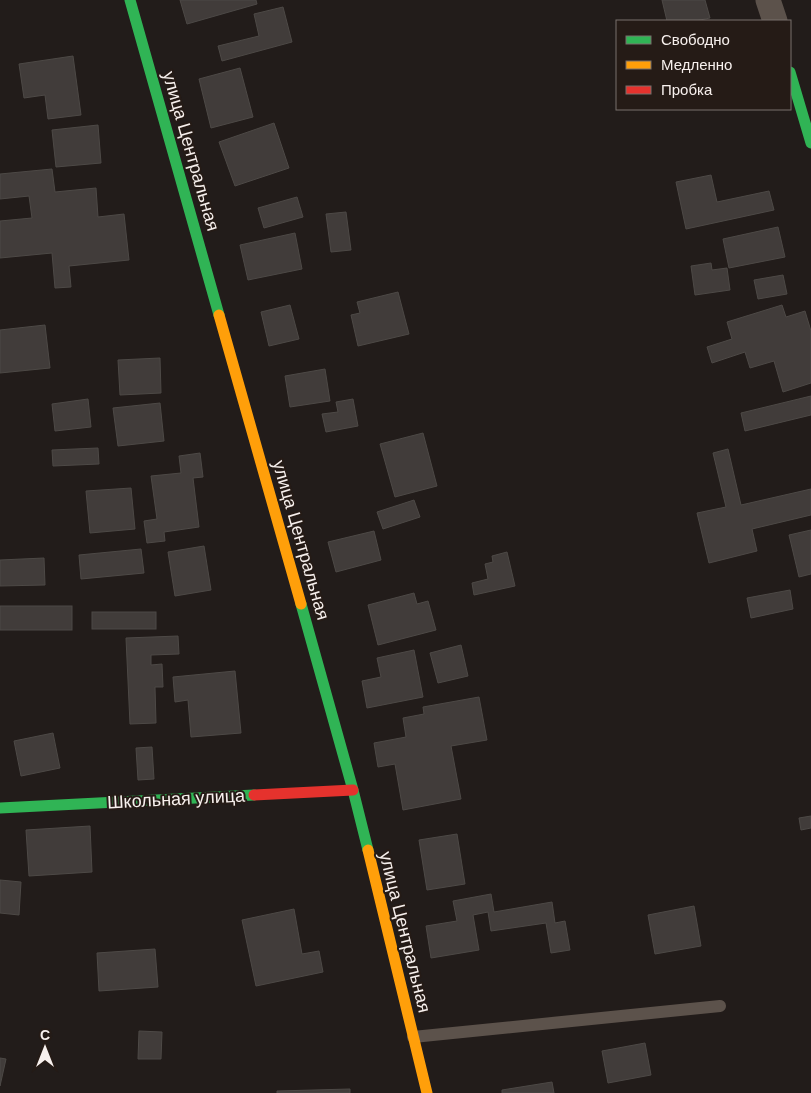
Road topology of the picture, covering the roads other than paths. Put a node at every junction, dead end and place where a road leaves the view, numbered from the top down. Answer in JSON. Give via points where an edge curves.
{"nodes":[{"id":1,"x":130,"y":0,"type":"edge"},
{"id":2,"x":768,"y":0,"type":"edge"},
{"id":3,"x":775,"y":20,"type":"edge"},
{"id":4,"x":791,"y":75,"type":"edge"},
{"id":5,"x":811,"y":143,"type":"edge"},
{"id":6,"x":353,"y":790,"type":"junction"},
{"id":7,"x":0,"y":808,"type":"edge"},
{"id":8,"x":720,"y":1006,"type":"dead end"},
{"id":9,"x":413,"y":1037,"type":"junction"},
{"id":10,"x":427,"y":1093,"type":"edge"}],
"edges":[{"from":1,"to":6,"type":"street","name":"улица Центральная"},
{"from":2,"to":3,"type":"street"},
{"from":4,"to":5,"type":"street"},
{"from":6,"to":7,"type":"street","name":"Школьная улица"},
{"from":6,"to":9,"type":"street","name":"улица Центральная"},
{"from":8,"to":9,"type":"lane"},
{"from":9,"to":10,"type":"street","name":"улица Центральная"}]}
